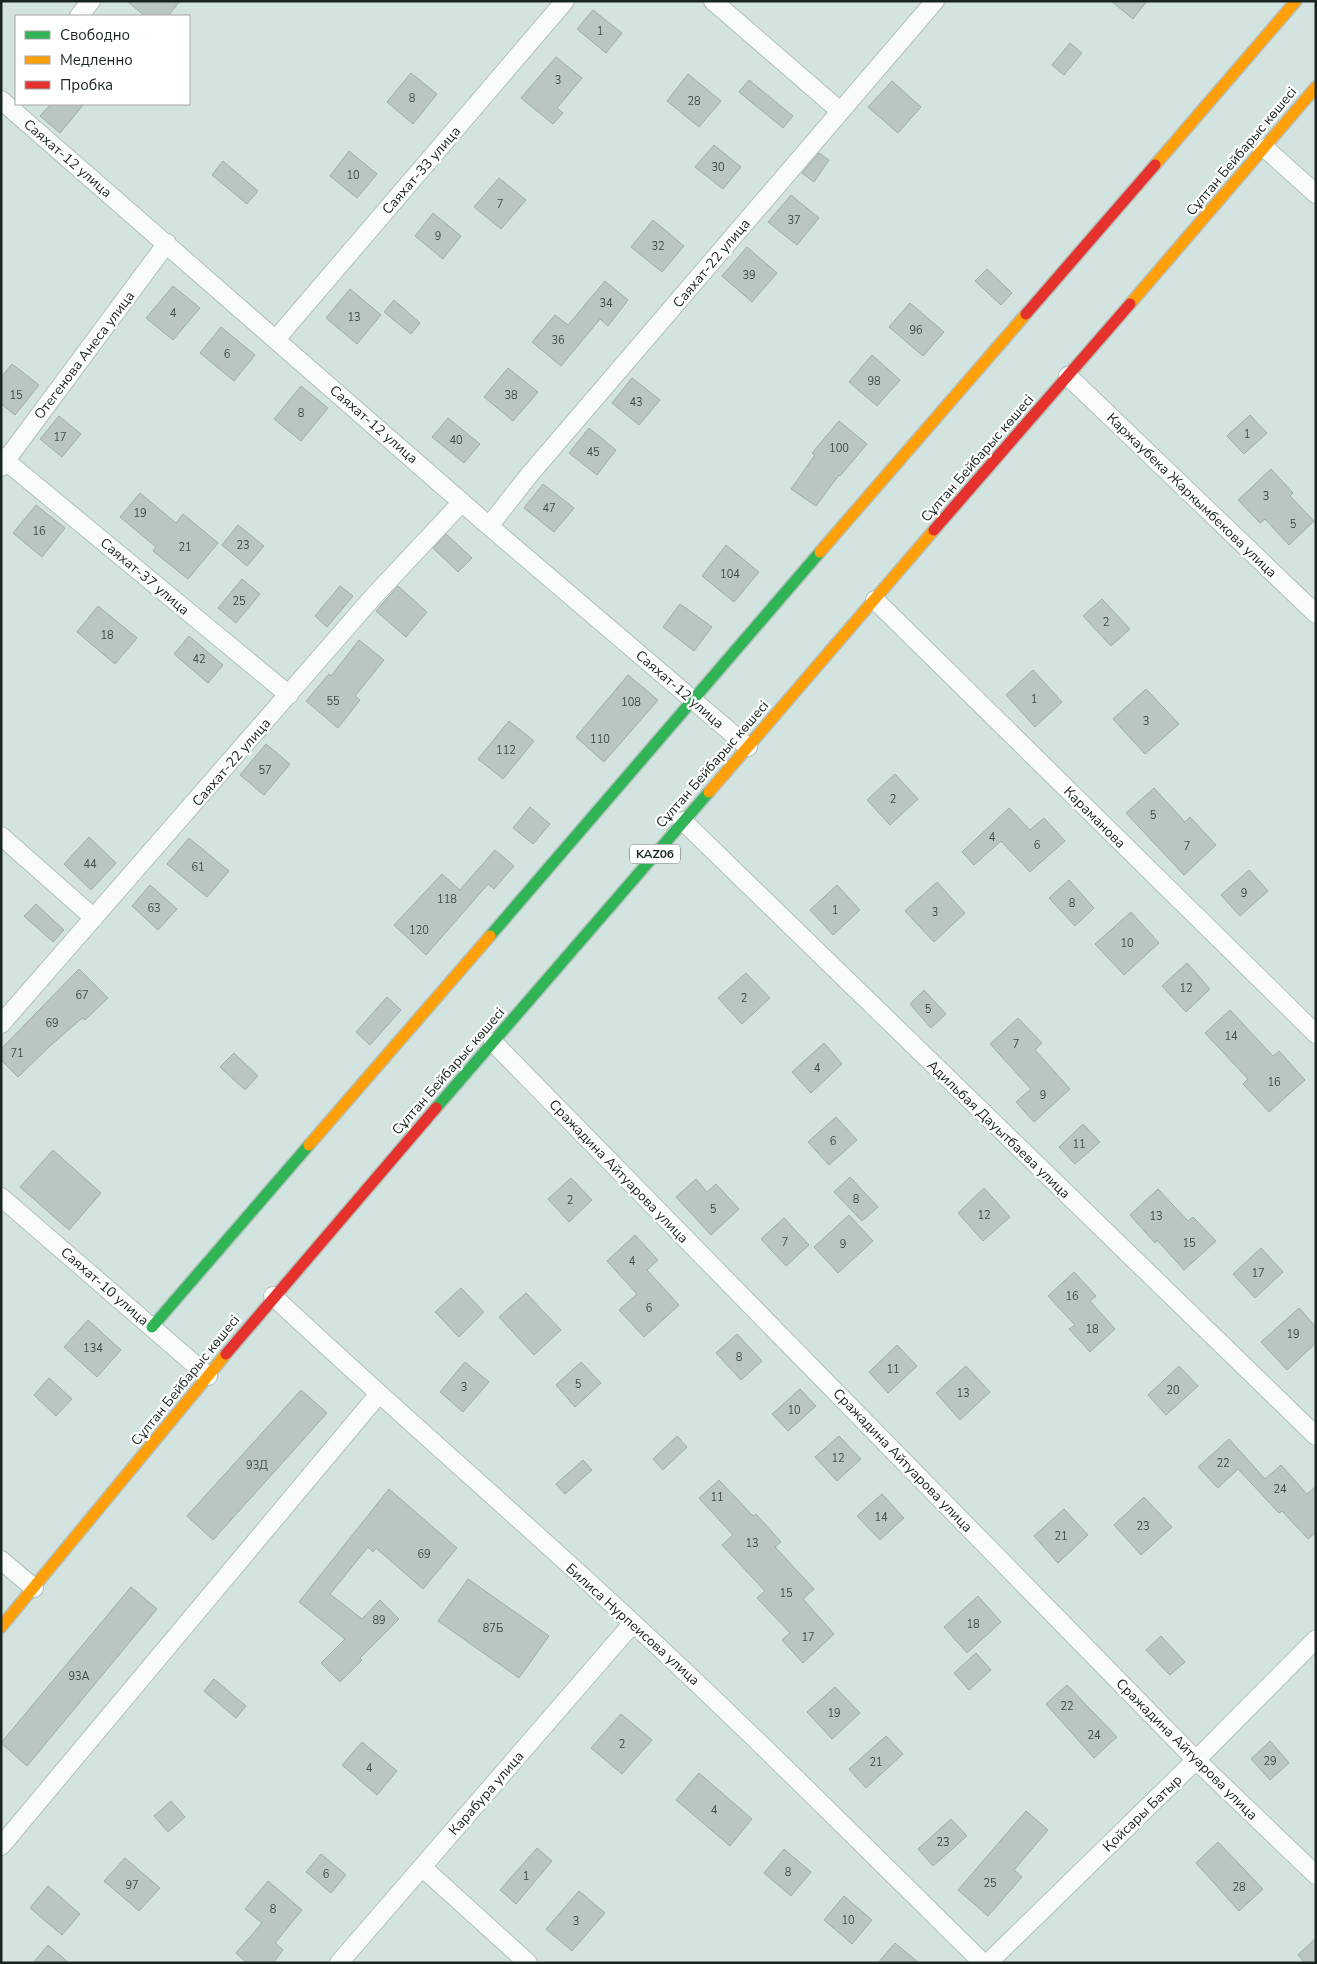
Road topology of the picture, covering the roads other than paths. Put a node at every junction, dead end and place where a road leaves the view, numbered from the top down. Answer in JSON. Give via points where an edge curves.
{"nodes":[{"id":1,"x":91,"y":1,"type":"edge"},
{"id":2,"x":565,"y":1,"type":"edge"},
{"id":3,"x":713,"y":1,"type":"edge"},
{"id":4,"x":935,"y":1,"type":"edge"},
{"id":5,"x":1296,"y":1,"type":"edge"},
{"id":6,"x":80,"y":15,"type":"edge"},
{"id":7,"x":1316,"y":87,"type":"edge"},
{"id":8,"x":16,"y":105,"type":"edge"},
{"id":9,"x":840,"y":111,"type":"junction"},
{"id":10,"x":1265,"y":148,"type":"junction"},
{"id":11,"x":1316,"y":194,"type":"edge"},
{"id":12,"x":167,"y":244,"type":"junction"},
{"id":13,"x":277,"y":338,"type":"junction"},
{"id":14,"x":1068,"y":376,"type":"junction"},
{"id":15,"x":3,"y":461,"type":"edge"},
{"id":16,"x":462,"y":502,"type":"junction"},
{"id":17,"x":490,"y":526,"type":"junction"},
{"id":18,"x":875,"y":600,"type":"junction"},
{"id":19,"x":1316,"y":614,"type":"edge"},
{"id":20,"x":289,"y":696,"type":"junction"},
{"id":21,"x":693,"y":700,"type":"junction"},
{"id":22,"x":748,"y":747,"type":"junction"},
{"id":23,"x":683,"y":821,"type":"junction"},
{"id":24,"x":1,"y":836,"type":"edge"},
{"id":25,"x":94,"y":918,"type":"junction"},
{"id":26,"x":1,"y":1024,"type":"edge"},
{"id":27,"x":1316,"y":1034,"type":"edge"},
{"id":28,"x":493,"y":1042,"type":"junction"},
{"id":29,"x":1,"y":1197,"type":"edge"},
{"id":30,"x":273,"y":1296,"type":"junction"},
{"id":31,"x":152,"y":1327,"type":"junction"},
{"id":32,"x":208,"y":1376,"type":"junction"},
{"id":33,"x":378,"y":1395,"type":"junction"},
{"id":34,"x":1316,"y":1436,"type":"edge"},
{"id":35,"x":1,"y":1560,"type":"edge"},
{"id":36,"x":34,"y":1588,"type":"junction"},
{"id":37,"x":633,"y":1623,"type":"junction"},
{"id":38,"x":1,"y":1627,"type":"edge"},
{"id":39,"x":1316,"y":1639,"type":"edge"},
{"id":40,"x":1196,"y":1760,"type":"junction"},
{"id":41,"x":1,"y":1846,"type":"edge"},
{"id":42,"x":422,"y":1867,"type":"junction"},
{"id":43,"x":1316,"y":1875,"type":"edge"},
{"id":44,"x":339,"y":1963,"type":"edge"},
{"id":45,"x":528,"y":1963,"type":"edge"},
{"id":46,"x":983,"y":1963,"type":"edge"},
{"id":47,"x":988,"y":1963,"type":"edge"}],
"edges":[{"from":1,"to":6,"type":"street"},
{"from":2,"to":13,"type":"street","name":"Саяхат-33 улица"},
{"from":3,"to":9,"type":"street"},
{"from":4,"to":9,"type":"street","name":"Саяхат-22 улица"},
{"from":5,"to":21,"type":"main road"},
{"from":7,"to":10,"type":"main road","name":"Сұлтан Бейбарыс көшесі","number":"KAZ06"},
{"from":8,"to":12,"type":"street","name":"Саяхат-12 улица"},
{"from":9,"to":17,"type":"street","name":"Саяхат-22 улица","via":[[530,474]]},
{"from":10,"to":11,"type":"street"},
{"from":10,"to":14,"type":"main road","name":"Сұлтан Бейбарыс көшесі","number":"KAZ06"},
{"from":12,"to":13,"type":"street","name":"Саяхат-12 улица"},
{"from":12,"to":15,"type":"street","name":"Отегенова Анеса улица"},
{"from":13,"to":16,"type":"street","name":"Саяхат-12 улица"},
{"from":14,"to":18,"type":"main road","name":"Сұлтан Бейбарыс көшесі","number":"KAZ06"},
{"from":14,"to":19,"type":"street","name":"Каржаубека Жаркымбекова улица"},
{"from":15,"to":20,"type":"street","name":"Саяхат-37 улица"},
{"from":16,"to":17,"type":"street","name":"Саяхат-12 улица"},
{"from":16,"to":20,"type":"street","name":"Саяхат-22 улица","via":[[373,597]]},
{"from":17,"to":21,"type":"street","name":"Саяхат-12 улица"},
{"from":18,"to":22,"type":"main road","name":"Сұлтан Бейбарыс көшесі","number":"KAZ06"},
{"from":18,"to":27,"type":"street","name":"Караманова"},
{"from":20,"to":25,"type":"street","name":"Саяхат-22 улица"},
{"from":21,"to":22,"type":"street","name":"Саяхат-12 улица"},
{"from":21,"to":31,"type":"main road"},
{"from":22,"to":23,"type":"main road","name":"Сұлтан Бейбарыс көшесі","number":"KAZ06"},
{"from":23,"to":28,"type":"main road","name":"Сұлтан Бейбарыс көшесі","number":"KAZ06"},
{"from":23,"to":34,"type":"street","name":"Адильбая Дауытбаева улица"},
{"from":24,"to":25,"type":"street"},
{"from":25,"to":26,"type":"street","name":"Саяхат-22 улица"},
{"from":28,"to":30,"type":"main road","name":"Сұлтан Бейбарыс көшесі","number":"KAZ06"},
{"from":28,"to":40,"type":"street","name":"Сражадина Айтуарова улица"},
{"from":29,"to":31,"type":"street","name":"Саяхат-10 улица"},
{"from":30,"to":32,"type":"main road","name":"Сұлтан Бейбарыс көшесі","number":"KAZ06"},
{"from":30,"to":33,"type":"street","name":"Билиса Нурпеисова улица"},
{"from":31,"to":32,"type":"street","name":"Саяхат-10 улица"},
{"from":32,"to":36,"type":"main road","name":"Сұлтан Бейбарыс көшесі","number":"KAZ06"},
{"from":33,"to":37,"type":"street","name":"Билиса Нурпеисова улица"},
{"from":33,"to":41,"type":"street"},
{"from":35,"to":36,"type":"street"},
{"from":36,"to":38,"type":"main road","name":"Сұлтан Бейбарыс көшесі","number":"KAZ06"},
{"from":37,"to":42,"type":"street","name":"Карабура улица"},
{"from":37,"to":46,"type":"street","name":"Билиса Нурпеисова улица","via":[[720,1704]]},
{"from":39,"to":40,"type":"street","name":"Қойсары Батыр"},
{"from":40,"to":43,"type":"street","name":"Сражадина Айтуарова улица"},
{"from":40,"to":47,"type":"street","name":"Қойсары Батыр"},
{"from":42,"to":44,"type":"street","name":"Карабура улица"},
{"from":42,"to":45,"type":"street"}]}
